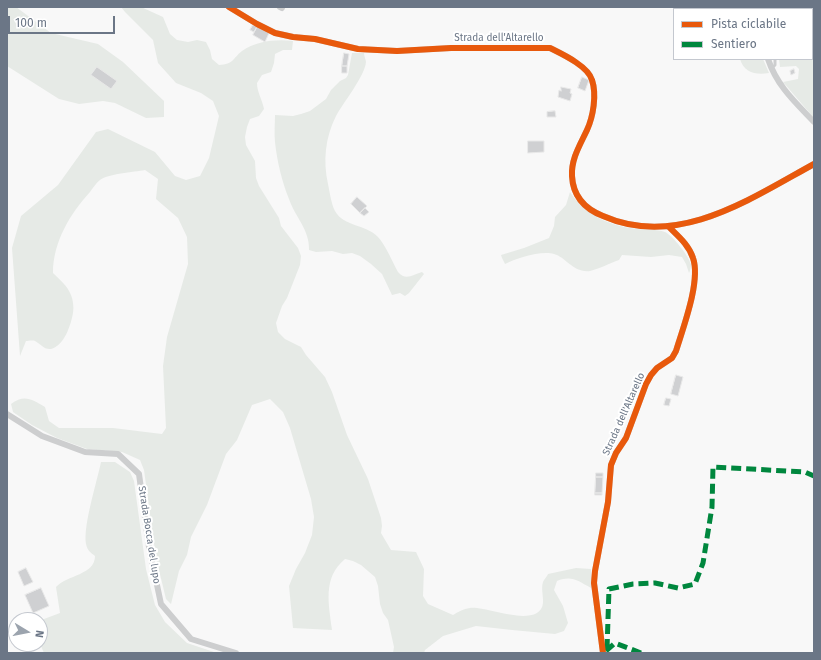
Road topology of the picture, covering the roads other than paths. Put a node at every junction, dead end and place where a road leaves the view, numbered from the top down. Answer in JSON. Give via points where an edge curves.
{"nodes":[{"id":1,"x":229,"y":7,"type":"edge"},
{"id":2,"x":768,"y":60,"type":"edge"},
{"id":3,"x":775,"y":60,"type":"edge"},
{"id":4,"x":771,"y":69,"type":"junction"},
{"id":5,"x":814,"y":122,"type":"edge"},
{"id":6,"x":814,"y":164,"type":"edge"},
{"id":7,"x":669,"y":227,"type":"junction"},
{"id":8,"x":7,"y":414,"type":"edge"},
{"id":9,"x":236,"y":653,"type":"edge"},
{"id":10,"x":603,"y":653,"type":"edge"}],
"edges":[{"from":1,"to":7,"type":"street","name":"Strada dell'Altarello","via":[[275,33],[358,49],[397,51],[550,48],[582,67],[593,81],[594,95],[588,128],[572,164],[575,190],[581,202],[592,212],[624,224]]},
{"from":2,"to":4,"type":"street"},
{"from":3,"to":4,"type":"lane","via":[[775,65]]},
{"from":4,"to":5,"type":"street","via":[[780,85]]},
{"from":6,"to":7,"type":"street","name":"Strada dell'Altarello","via":[[764,193],[735,206],[703,219]]},
{"from":7,"to":10,"type":"street","name":"Strada dell'Altarello","via":[[687,245],[694,259],[694,288],[676,351],[672,358],[651,375],[626,438],[611,465],[608,502],[594,583]]},
{"from":8,"to":9,"type":"street","name":"Strada Bocca del lupo","via":[[42,436],[85,452],[118,454],[139,474],[160,604],[192,639]]}]}
